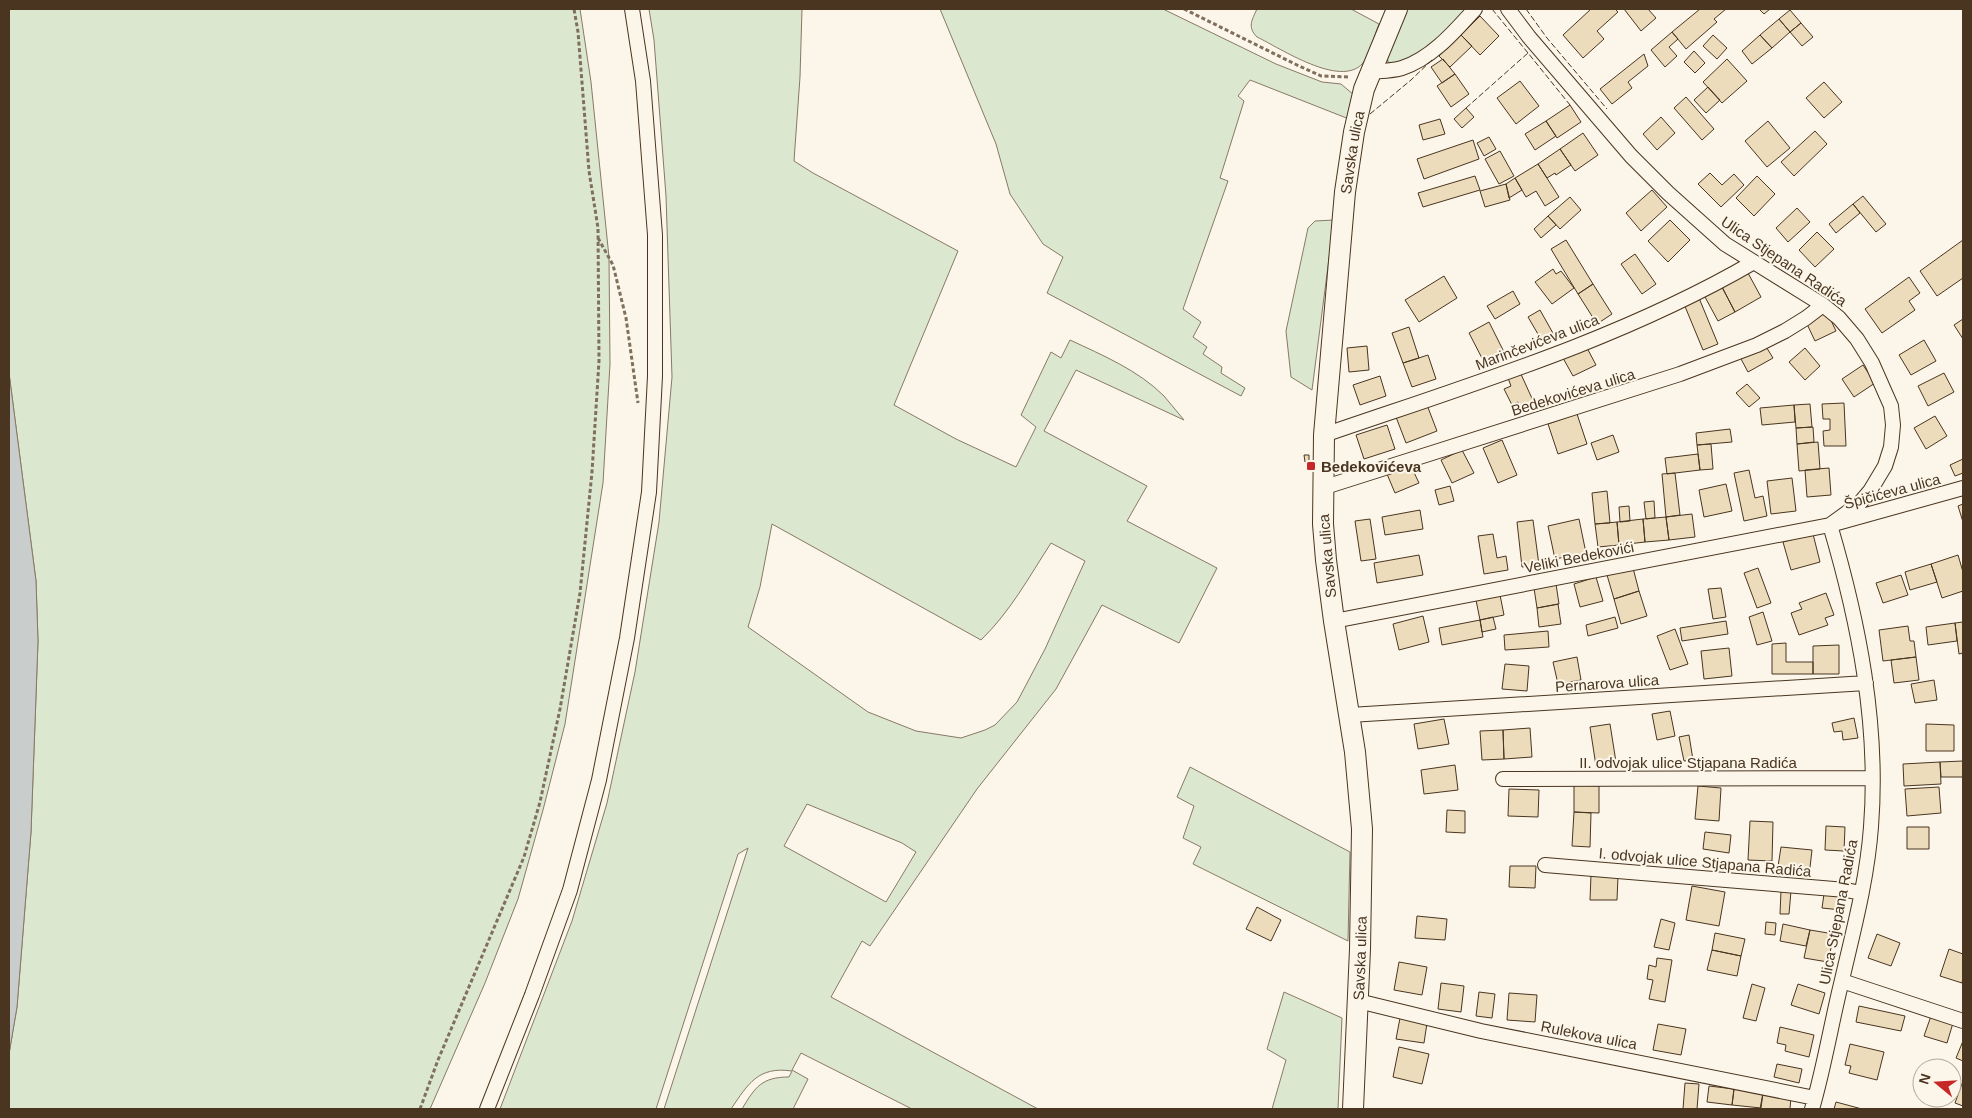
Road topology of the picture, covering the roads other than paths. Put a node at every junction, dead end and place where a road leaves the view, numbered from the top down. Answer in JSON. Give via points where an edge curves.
{"nodes":[{"id":1,"x":632,"y":9,"type":"edge"},
{"id":2,"x":1397,"y":9,"type":"edge"},
{"id":3,"x":1474,"y":9,"type":"edge"},
{"id":4,"x":1508,"y":9,"type":"edge"},
{"id":5,"x":1370,"y":72,"type":"junction"},
{"id":6,"x":1754,"y":262,"type":"junction"},
{"id":7,"x":1823,"y":305,"type":"junction"},
{"id":8,"x":1324,"y":435,"type":"junction"},
{"id":9,"x":1322,"y":488,"type":"junction"},
{"id":10,"x":1963,"y":488,"type":"edge"},
{"id":11,"x":1830,"y":525,"type":"junction"},
{"id":12,"x":1334,"y":620,"type":"junction"},
{"id":13,"x":1866,"y":683,"type":"junction"},
{"id":14,"x":1350,"y":715,"type":"junction"},
{"id":15,"x":1872,"y":778,"type":"junction"},
{"id":16,"x":1503,"y":779,"type":"dead end"},
{"id":17,"x":1545,"y":865,"type":"dead end"},
{"id":18,"x":1861,"y":894,"type":"junction"},
{"id":19,"x":1842,"y":981,"type":"junction"},
{"id":20,"x":1358,"y":1001,"type":"junction"},
{"id":21,"x":1963,"y":1021,"type":"edge"},
{"id":22,"x":1814,"y":1104,"type":"edge"},
{"id":23,"x":487,"y":1109,"type":"edge"},
{"id":24,"x":1353,"y":1109,"type":"edge"}],
"edges":[{"from":1,"to":23,"type":"street","via":[[643,81],[655,235],[655,376],[649,492],[627,638],[596,789],[570,890]]},
{"from":2,"to":5,"type":"street","name":"Savska ulica"},
{"from":3,"to":5,"type":"street","via":[[1426,56],[1400,69]]},
{"from":4,"to":6,"type":"street","name":"Ulica Stjepana Radića","via":[[1650,176],[1718,238]]},
{"from":5,"to":8,"type":"street","name":"Savska ulica","via":[[1354,132],[1345,192]]},
{"from":6,"to":7,"type":"street","name":"Ulica Stjepana Radića"},
{"from":6,"to":8,"type":"street","name":"Marinčevićeva ulica","via":[[1696,294],[1594,339]]},
{"from":7,"to":9,"type":"street","name":"Bedekovićeva ulica","via":[[1785,331],[1757,345],[1680,374]]},
{"from":7,"to":11,"type":"street","name":"Ulica Stjepana Radića","via":[[1857,338],[1872,363],[1891,406],[1893,425],[1891,446],[1877,480],[1859,504]]},
{"from":8,"to":9,"type":"street","name":"Savska ulica"},
{"from":9,"to":12,"type":"street","name":"Savska ulica"},
{"from":10,"to":11,"type":"street","name":"Špičićeva ulica"},
{"from":11,"to":12,"type":"street","name":"Veliki Bedekovići"},
{"from":11,"to":13,"type":"street","name":"Ulica Stjepana Radića","via":[[1856,622]]},
{"from":12,"to":14,"type":"street","name":"Savska ulica"},
{"from":13,"to":14,"type":"street","name":"Pernarova ulica"},
{"from":13,"to":15,"type":"street","name":"Ulica Stjepana Radića"},
{"from":14,"to":20,"type":"street","name":"Savska ulica","via":[[1362,829]]},
{"from":15,"to":16,"type":"street","name":"II. odvojak ulice Stjapana Radića"},
{"from":15,"to":18,"type":"street","name":"Ulica Stjepana Radića","via":[[1871,826]]},
{"from":17,"to":18,"type":"street","name":"I. odvojak ulice Stjapana Radića","via":[[1846,890]]},
{"from":18,"to":19,"type":"street","name":"Ulica Stjepana Radića"},
{"from":19,"to":21,"type":"street"},
{"from":19,"to":22,"type":"street","name":"Ulica Stjepana Radića"},
{"from":20,"to":22,"type":"street","name":"Rulekova ulica"},
{"from":20,"to":24,"type":"street","name":"Savska ulica"}]}
